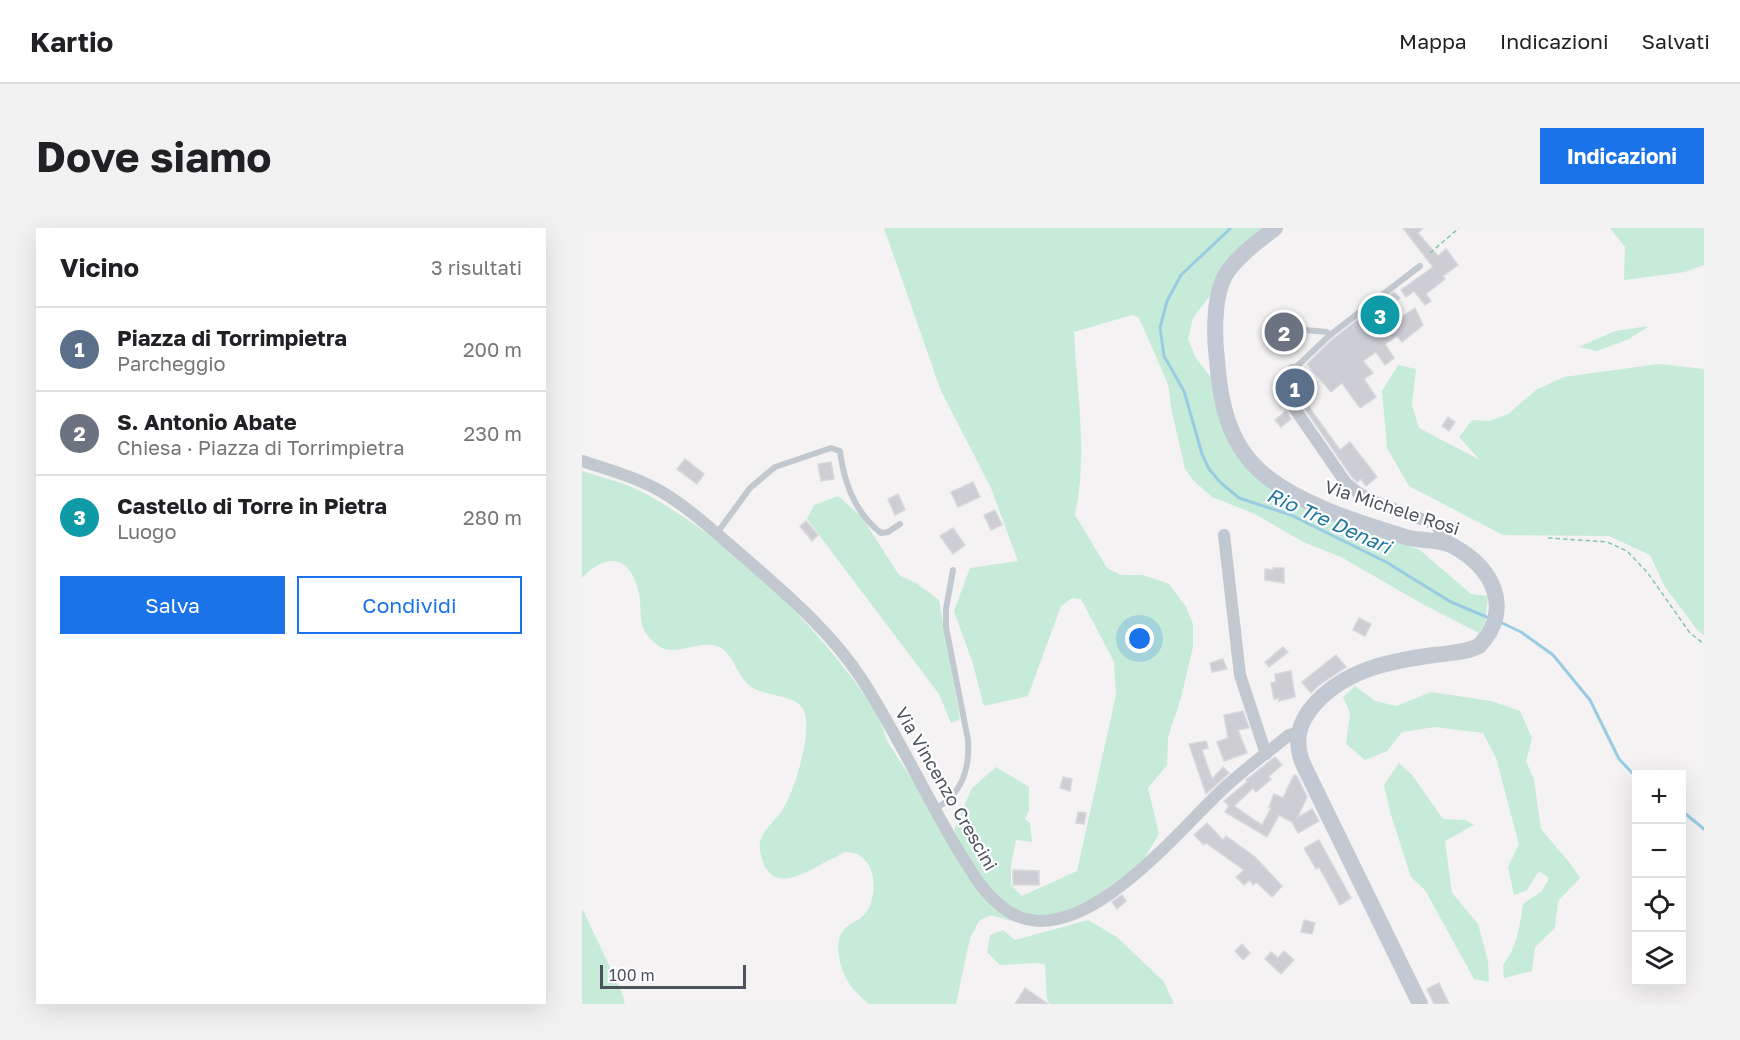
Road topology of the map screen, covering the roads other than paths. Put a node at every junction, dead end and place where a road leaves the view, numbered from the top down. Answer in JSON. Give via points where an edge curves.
{"nodes":[{"id":1,"x":1275,"y":228,"type":"edge"},
{"id":2,"x":1420,"y":266,"type":"dead end"},
{"id":3,"x":1305,"y":330,"type":"dead end"},
{"id":4,"x":1330,"y":335,"type":"junction"},
{"id":5,"x":1293,"y":370,"type":"joint"},
{"id":6,"x":582,"y":461,"type":"edge"},
{"id":7,"x":900,"y":524,"type":"dead end"},
{"id":8,"x":717,"y":533,"type":"junction"},
{"id":9,"x":1224,"y":535,"type":"dead end"},
{"id":10,"x":1450,"y":544,"type":"junction"},
{"id":11,"x":953,"y":570,"type":"dead end"},
{"id":12,"x":1299,"y":732,"type":"junction"},
{"id":13,"x":1266,"y":754,"type":"junction"},
{"id":14,"x":935,"y":809,"type":"junction"},
{"id":15,"x":1420,"y":1004,"type":"edge"}],
"edges":[{"from":1,"to":10,"type":"street","name":"Via Michele Rosi","via":[[1232,266],[1221,286],[1214,332],[1218,378],[1223,408],[1235,438],[1260,471],[1305,500],[1406,537]]},
{"from":2,"to":4,"type":"lane"},
{"from":3,"to":4,"type":"lane"},
{"from":4,"to":5,"type":"lane"},
{"from":5,"to":10,"type":"street","via":[[1287,380],[1290,402],[1346,483],[1372,501],[1435,524]]},
{"from":6,"to":8,"type":"street","name":"Via Vincenzo Crescini","via":[[649,485]]},
{"from":7,"to":8,"type":"lane","via":[[881,533],[873,527],[849,494],[840,451],[831,447],[775,467],[750,488]]},
{"from":8,"to":14,"type":"street","name":"Via Vincenzo Crescini","via":[[791,598],[848,658]]},
{"from":9,"to":13,"type":"street","via":[[1240,675]]},
{"from":10,"to":12,"type":"street","name":"Via Michele Rosi","via":[[1486,574],[1498,599],[1496,615],[1484,640],[1469,650],[1388,662],[1358,673],[1319,700]]},
{"from":11,"to":14,"type":"lane","via":[[946,627],[969,756],[954,795]]},
{"from":12,"to":13,"type":"street","name":"Via Vincenzo Crescini","via":[[1289,735]]},
{"from":12,"to":15,"type":"street","via":[[1297,746],[1304,766]]},
{"from":13,"to":14,"type":"street","name":"Via Vincenzo Crescini","via":[[1223,789],[1122,887],[1097,904],[1050,919],[1020,917],[993,900],[972,873]]}]}
